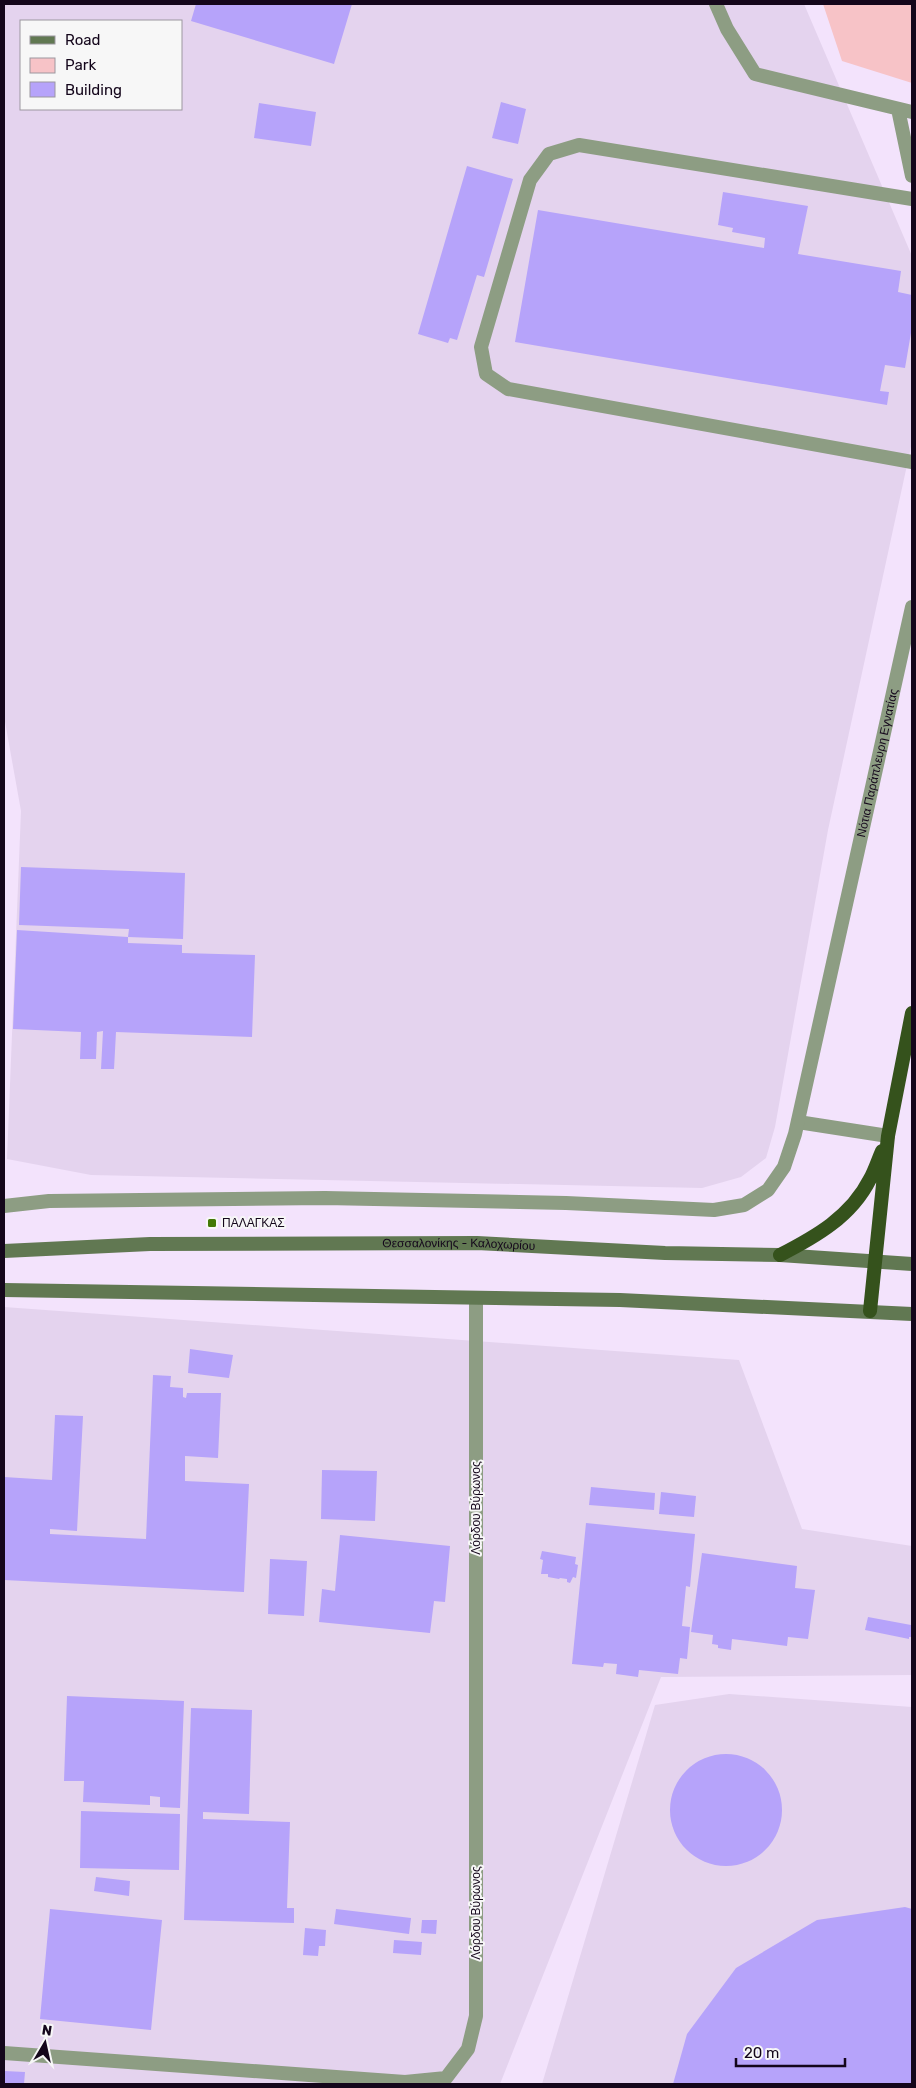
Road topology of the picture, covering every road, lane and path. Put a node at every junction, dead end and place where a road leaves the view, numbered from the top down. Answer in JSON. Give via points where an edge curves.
{"nodes":[{"id":1,"x":716,"y":4,"type":"edge"},
{"id":2,"x":898,"y":109,"type":"junction"},
{"id":3,"x":912,"y":112,"type":"edge"},
{"id":4,"x":912,"y":176,"type":"edge"},
{"id":5,"x":912,"y":199,"type":"edge"},
{"id":6,"x":912,"y":462,"type":"edge"},
{"id":7,"x":912,"y":607,"type":"edge"},
{"id":8,"x":912,"y":1013,"type":"edge"},
{"id":9,"x":798,"y":1122,"type":"junction"},
{"id":10,"x":888,"y":1136,"type":"junction"},
{"id":11,"x":4,"y":1206,"type":"edge"},
{"id":12,"x":4,"y":1250,"type":"edge"},
{"id":13,"x":780,"y":1255,"type":"junction"},
{"id":14,"x":875,"y":1262,"type":"junction"},
{"id":15,"x":912,"y":1264,"type":"edge"},
{"id":16,"x":4,"y":1290,"type":"edge"},
{"id":17,"x":476,"y":1298,"type":"junction"},
{"id":18,"x":870,"y":1311,"type":"junction"},
{"id":19,"x":912,"y":1314,"type":"edge"},
{"id":20,"x":4,"y":2053,"type":"edge"}],
"edges":[{"from":1,"to":2,"type":"street","via":[[727,29],[755,74]]},
{"from":2,"to":3,"type":"street"},
{"from":2,"to":4,"type":"street"},
{"from":5,"to":6,"type":"street","via":[[579,145],[549,154],[530,180],[481,347],[486,374],[508,389]]},
{"from":7,"to":9,"type":"street","name":"Νότια Παράπλευρη Εγνατίας"},
{"from":8,"to":10,"type":"highway"},
{"from":9,"to":10,"type":"street"},
{"from":9,"to":11,"type":"street","name":"Νότια Παράπλευρη Εγνατίας","via":[[784,1168],[768,1190],[744,1205],[714,1210],[325,1198],[49,1201]]},
{"from":10,"to":13,"type":"highway","via":[[870,1180],[851,1208],[820,1234]]},
{"from":10,"to":14,"type":"highway"},
{"from":12,"to":13,"type":"main road","name":"Θεσσαλονίκης - Καλοχωρίου","via":[[150,1244],[477,1243],[665,1253]]},
{"from":13,"to":14,"type":"main road","name":"Θεσσαλονίκης - Καλοχωρίου"},
{"from":14,"to":15,"type":"main road","name":"Θεσσαλονίκης - Καλοχωρίου"},
{"from":14,"to":18,"type":"highway"},
{"from":16,"to":17,"type":"main road"},
{"from":17,"to":18,"type":"main road","via":[[620,1300]]},
{"from":17,"to":20,"type":"street","name":"Λόρδου Βύρωνος","via":[[476,2016],[468,2049],[446,2078],[405,2082]]},
{"from":18,"to":19,"type":"main road"}]}
